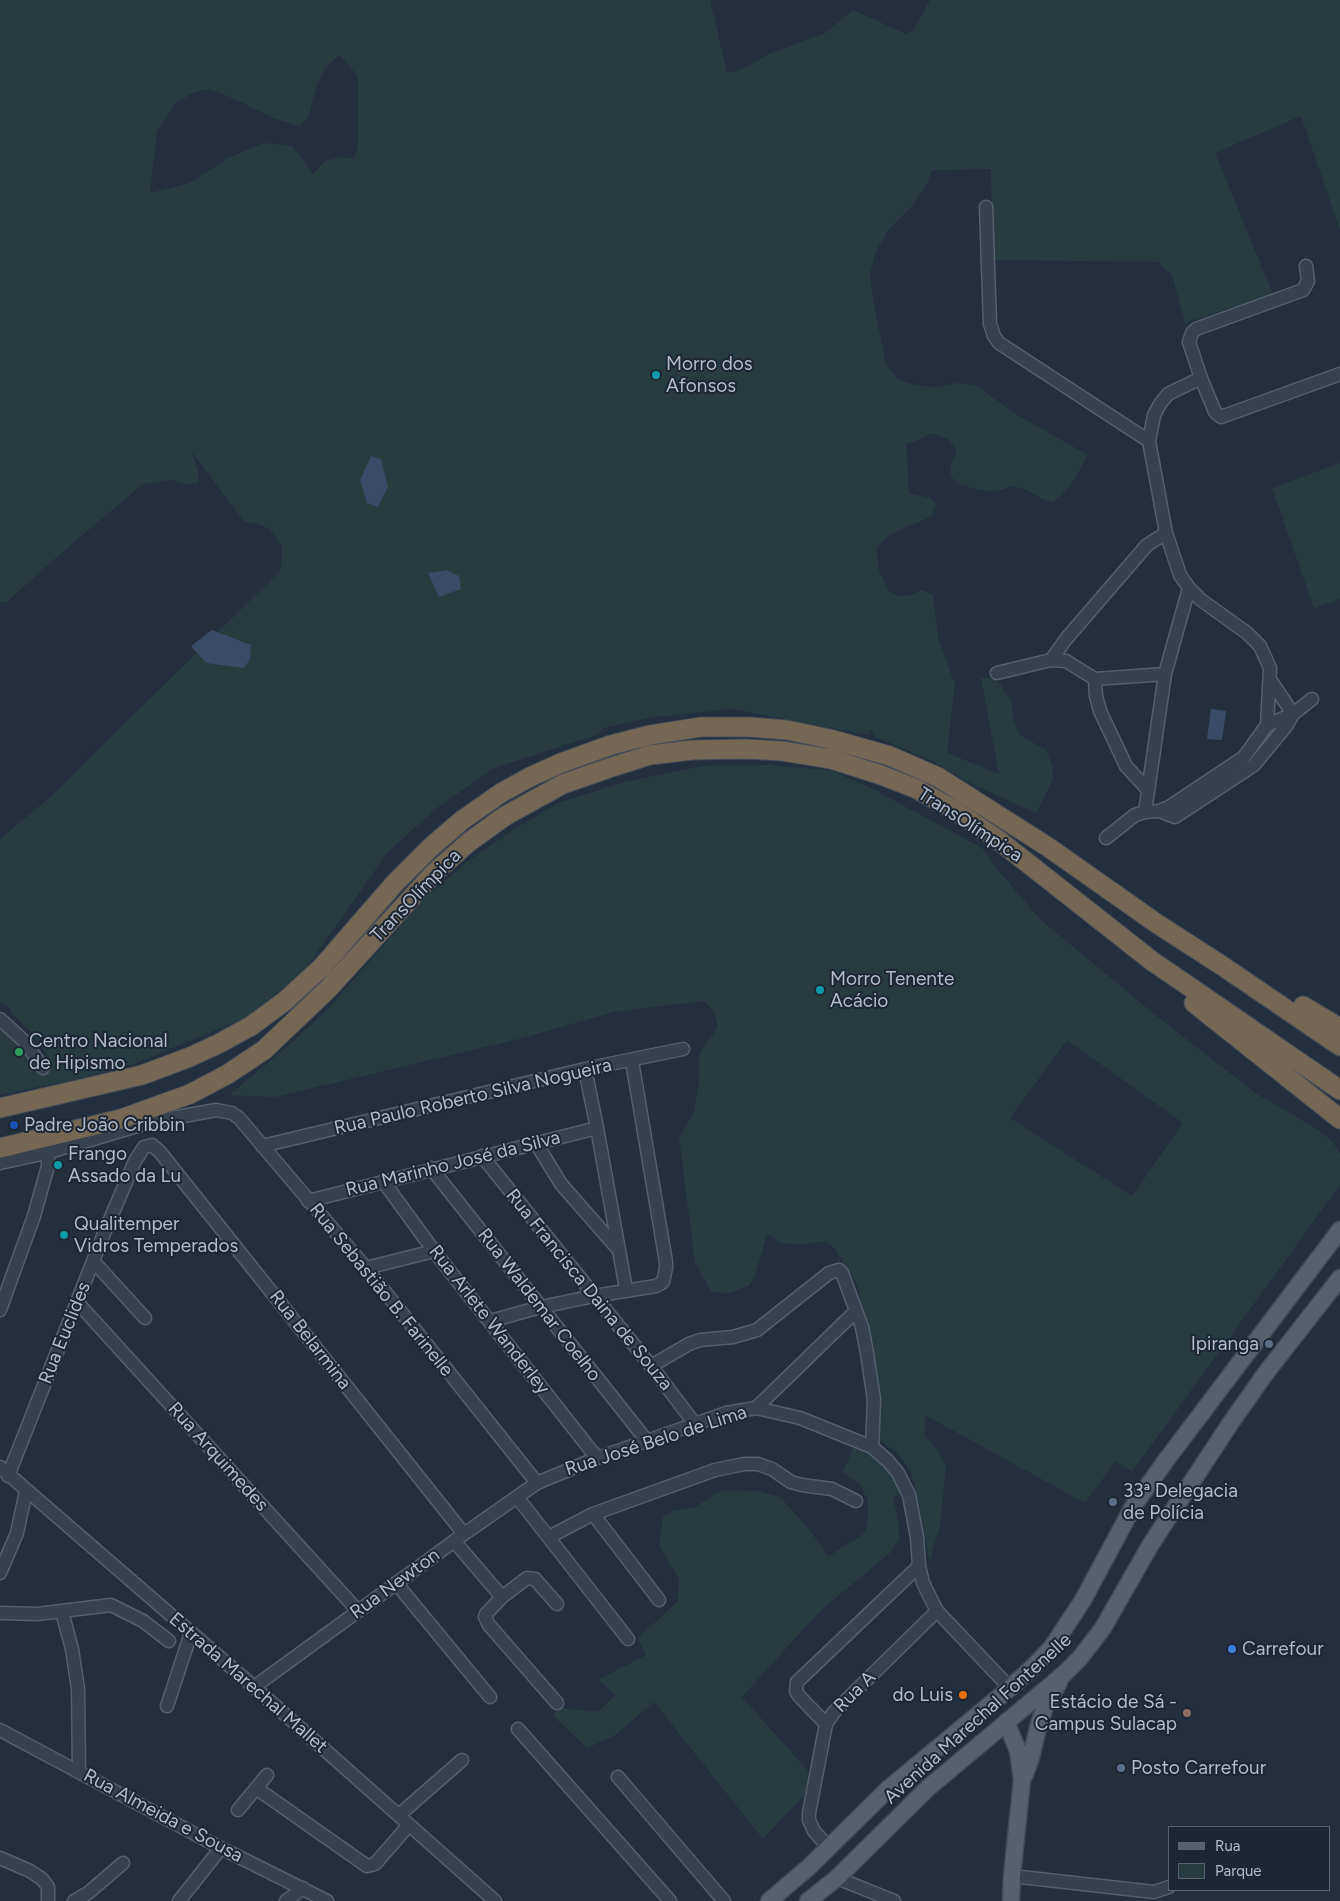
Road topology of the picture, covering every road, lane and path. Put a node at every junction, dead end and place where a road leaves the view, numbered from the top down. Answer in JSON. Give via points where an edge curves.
{"nodes":[{"id":1,"x":986,"y":207,"type":"dead end"},
{"id":2,"x":1306,"y":266,"type":"dead end"},
{"id":3,"x":1340,"y":374,"type":"edge"},
{"id":4,"x":1201,"y":378,"type":"junction"},
{"id":5,"x":1149,"y":442,"type":"junction"},
{"id":6,"x":1166,"y":533,"type":"junction"},
{"id":7,"x":1189,"y":588,"type":"junction"},
{"id":8,"x":1051,"y":660,"type":"junction"},
{"id":9,"x":997,"y":673,"type":"dead end"},
{"id":10,"x":1165,"y":674,"type":"junction"},
{"id":11,"x":1096,"y":679,"type":"junction"},
{"id":12,"x":1271,"y":681,"type":"junction"},
{"id":13,"x":1312,"y":699,"type":"dead end"},
{"id":14,"x":1293,"y":714,"type":"junction"},
{"id":15,"x":1267,"y":725,"type":"junction"},
{"id":16,"x":1148,"y":790,"type":"junction"},
{"id":17,"x":1159,"y":811,"type":"junction"},
{"id":18,"x":1145,"y":812,"type":"junction"},
{"id":19,"x":1106,"y":838,"type":"dead end"},
{"id":20,"x":1152,"y":960,"type":"junction"},
{"id":21,"x":1224,"y":966,"type":"junction"},
{"id":22,"x":0,"y":1019,"type":"edge"},
{"id":23,"x":1340,"y":1028,"type":"edge"},
{"id":24,"x":1340,"y":1046,"type":"edge"},
{"id":25,"x":683,"y":1049,"type":"dead end"},
{"id":26,"x":632,"y":1060,"type":"junction"},
{"id":27,"x":43,"y":1068,"type":"dead end"},
{"id":28,"x":585,"y":1069,"type":"junction"},
{"id":29,"x":1340,"y":1090,"type":"edge"},
{"id":30,"x":0,"y":1108,"type":"edge"},
{"id":31,"x":1340,"y":1119,"type":"edge"},
{"id":32,"x":597,"y":1128,"type":"junction"},
{"id":33,"x":536,"y":1143,"type":"junction"},
{"id":34,"x":262,"y":1146,"type":"junction"},
{"id":35,"x":155,"y":1147,"type":"joint"},
{"id":36,"x":0,"y":1148,"type":"edge"},
{"id":37,"x":46,"y":1153,"type":"junction"},
{"id":38,"x":482,"y":1156,"type":"junction"},
{"id":39,"x":0,"y":1163,"type":"edge"},
{"id":40,"x":431,"y":1168,"type":"junction"},
{"id":41,"x":383,"y":1180,"type":"junction"},
{"id":42,"x":308,"y":1200,"type":"junction"},
{"id":43,"x":1340,"y":1230,"type":"edge"},
{"id":44,"x":617,"y":1248,"type":"junction"},
{"id":45,"x":434,"y":1251,"type":"junction"},
{"id":46,"x":94,"y":1262,"type":"junction"},
{"id":47,"x":366,"y":1268,"type":"junction"},
{"id":48,"x":1340,"y":1278,"type":"edge"},
{"id":49,"x":626,"y":1290,"type":"junction"},
{"id":50,"x":594,"y":1296,"type":"junction"},
{"id":51,"x":77,"y":1302,"type":"junction"},
{"id":52,"x":540,"y":1307,"type":"junction"},
{"id":53,"x":0,"y":1308,"type":"edge"},
{"id":54,"x":856,"y":1311,"type":"junction"},
{"id":55,"x":145,"y":1318,"type":"dead end"},
{"id":56,"x":490,"y":1321,"type":"junction"},
{"id":57,"x":651,"y":1366,"type":"junction"},
{"id":58,"x":756,"y":1408,"type":"junction"},
{"id":59,"x":695,"y":1424,"type":"junction"},
{"id":60,"x":647,"y":1440,"type":"junction"},
{"id":61,"x":872,"y":1448,"type":"junction"},
{"id":62,"x":597,"y":1458,"type":"junction"},
{"id":63,"x":4,"y":1472,"type":"edge"},
{"id":64,"x":537,"y":1483,"type":"junction"},
{"id":65,"x":26,"y":1491,"type":"junction"},
{"id":66,"x":517,"y":1497,"type":"junction"},
{"id":67,"x":856,"y":1501,"type":"dead end"},
{"id":68,"x":593,"y":1514,"type":"junction"},
{"id":69,"x":459,"y":1537,"type":"junction"},
{"id":70,"x":549,"y":1537,"type":"junction"},
{"id":71,"x":919,"y":1566,"type":"junction"},
{"id":72,"x":0,"y":1573,"type":"edge"},
{"id":73,"x":396,"y":1584,"type":"junction"},
{"id":74,"x":502,"y":1597,"type":"junction"},
{"id":75,"x":659,"y":1600,"type":"dead end"},
{"id":76,"x":557,"y":1604,"type":"dead end"},
{"id":77,"x":358,"y":1611,"type":"junction"},
{"id":78,"x":937,"y":1611,"type":"junction"},
{"id":79,"x":62,"y":1612,"type":"junction"},
{"id":80,"x":0,"y":1613,"type":"edge"},
{"id":81,"x":191,"y":1633,"type":"junction"},
{"id":82,"x":628,"y":1640,"type":"dead end"},
{"id":83,"x":169,"y":1641,"type":"dead end"},
{"id":84,"x":1034,"y":1666,"type":"junction"},
{"id":85,"x":1064,"y":1674,"type":"junction"},
{"id":86,"x":254,"y":1686,"type":"junction"},
{"id":87,"x":1010,"y":1688,"type":"junction"},
{"id":88,"x":490,"y":1697,"type":"dead end"},
{"id":89,"x":557,"y":1703,"type":"dead end"},
{"id":90,"x":167,"y":1706,"type":"dead end"},
{"id":91,"x":826,"y":1724,"type":"junction"},
{"id":92,"x":1038,"y":1724,"type":"junction"},
{"id":93,"x":1008,"y":1726,"type":"junction"},
{"id":94,"x":518,"y":1729,"type":"dead end"},
{"id":95,"x":0,"y":1730,"type":"edge"},
{"id":96,"x":462,"y":1760,"type":"dead end"},
{"id":97,"x":79,"y":1772,"type":"junction"},
{"id":98,"x":267,"y":1774,"type":"dead end"},
{"id":99,"x":618,"y":1777,"type":"dead end"},
{"id":100,"x":1022,"y":1780,"type":"junction"},
{"id":101,"x":256,"y":1788,"type":"junction"},
{"id":102,"x":888,"y":1789,"type":"junction"},
{"id":103,"x":238,"y":1810,"type":"dead end"},
{"id":104,"x":904,"y":1810,"type":"junction"},
{"id":105,"x":399,"y":1816,"type":"junction"},
{"id":106,"x":409,"y":1825,"type":"junction"},
{"id":107,"x":828,"y":1847,"type":"junction"},
{"id":108,"x":222,"y":1848,"type":"junction"},
{"id":109,"x":0,"y":1858,"type":"edge"},
{"id":110,"x":123,"y":1863,"type":"dead end"},
{"id":111,"x":809,"y":1867,"type":"junction"},
{"id":112,"x":1012,"y":1876,"type":"junction"},
{"id":113,"x":837,"y":1878,"type":"junction"},
{"id":114,"x":303,"y":1888,"type":"junction"},
{"id":115,"x":1168,"y":1888,"type":"edge"},
{"id":116,"x":1153,"y":1896,"type":"edge"},
{"id":117,"x":813,"y":1897,"type":"edge"},
{"id":118,"x":878,"y":1897,"type":"edge"},
{"id":119,"x":48,"y":1901,"type":"edge"},
{"id":120,"x":74,"y":1901,"type":"edge"},
{"id":121,"x":178,"y":1901,"type":"edge"},
{"id":122,"x":286,"y":1901,"type":"edge"},
{"id":123,"x":327,"y":1901,"type":"edge"},
{"id":124,"x":495,"y":1901,"type":"edge"},
{"id":125,"x":670,"y":1901,"type":"edge"},
{"id":126,"x":724,"y":1901,"type":"edge"},
{"id":127,"x":769,"y":1901,"type":"edge"},
{"id":128,"x":894,"y":1901,"type":"edge"},
{"id":129,"x":1012,"y":1901,"type":"edge"}],
"edges":[{"from":1,"to":5,"type":"street","via":[[990,324],[994,336],[1008,350]]},
{"from":2,"to":4,"type":"street","via":[[1308,281],[1303,290],[1192,333],[1189,342]]},
{"from":3,"to":4,"type":"street","via":[[1221,417],[1215,412]]},
{"from":4,"to":5,"type":"street","via":[[1168,394],[1154,414]]},
{"from":5,"to":6,"type":"street"},
{"from":6,"to":7,"type":"street","via":[[1180,574]]},
{"from":6,"to":8,"type":"street","via":[[1147,545]]},
{"from":7,"to":10,"type":"street"},
{"from":7,"to":12,"type":"street","via":[[1260,646],[1270,668]]},
{"from":8,"to":9,"type":"street"},
{"from":8,"to":11,"type":"street","via":[[1066,661]]},
{"from":10,"to":11,"type":"street"},
{"from":10,"to":16,"type":"street"},
{"from":11,"to":16,"type":"street","via":[[1100,711],[1118,750],[1126,766]]},
{"from":12,"to":14,"type":"street"},
{"from":12,"to":15,"type":"street"},
{"from":13,"to":14,"type":"street"},
{"from":14,"to":15,"type":"street"},
{"from":14,"to":17,"type":"street","via":[[1254,765],[1175,817]]},
{"from":15,"to":17,"type":"street","via":[[1244,757]]},
{"from":16,"to":18,"type":"street"},
{"from":17,"to":18,"type":"street"},
{"from":18,"to":19,"type":"street"},
{"from":20,"to":29,"type":"highway","name":"TransOlímpica"},
{"from":20,"to":31,"type":"highway","via":[[1188,998]]},
{"from":20,"to":36,"type":"highway","name":"TransOlímpica","via":[[997,839],[917,789],[831,759],[782,751],[692,750],[650,756],[563,784],[505,816],[469,842],[434,873],[328,989],[264,1050],[228,1074],[190,1094],[121,1119]]},
{"from":21,"to":23,"type":"highway"},
{"from":21,"to":24,"type":"highway","name":"TransOlímpica"},
{"from":21,"to":30,"type":"highway","name":"TransOlímpica","via":[[966,793],[926,771],[882,754],[787,730],[701,727],[611,745],[562,763],[501,793],[430,848],[394,883],[322,967],[291,995],[268,1015],[218,1044],[142,1075]]},
{"from":22,"to":27,"type":"street","via":[[25,1042]]},
{"from":25,"to":26,"type":"street","name":"Rua Paulo Roberto Silva Nogueira"},
{"from":26,"to":28,"type":"street","name":"Rua Paulo Roberto Silva Nogueira"},
{"from":26,"to":49,"type":"street","via":[[666,1268],[663,1282],[656,1286]]},
{"from":28,"to":32,"type":"street"},
{"from":28,"to":34,"type":"street","name":"Rua Paulo Roberto Silva Nogueira"},
{"from":32,"to":33,"type":"street","name":"Rua Marinho José da Silva"},
{"from":32,"to":44,"type":"street"},
{"from":33,"to":38,"type":"street","name":"Rua Marinho José da Silva"},
{"from":33,"to":44,"type":"street","via":[[561,1184]]},
{"from":34,"to":37,"type":"street","name":"Rua Sebastião B. Farinelle","via":[[239,1118],[216,1110],[151,1122]]},
{"from":34,"to":42,"type":"street","name":"Rua Sebastião B. Farinelle"},
{"from":35,"to":46,"type":"street","name":"Rua Euclides","via":[[144,1147],[134,1161]]},
{"from":35,"to":69,"type":"street","name":"Rua Belarmina"},
{"from":37,"to":39,"type":"street"},
{"from":37,"to":53,"type":"street","via":[[48,1166],[34,1216]]},
{"from":38,"to":40,"type":"street","name":"Rua Marinho José da Silva"},
{"from":38,"to":50,"type":"street","name":"Rua Francisca Daina de Souza"},
{"from":40,"to":41,"type":"street","name":"Rua Marinho José da Silva"},
{"from":40,"to":52,"type":"street","name":"Rua Waldemar Coelho"},
{"from":41,"to":42,"type":"street","name":"Rua Marinho José da Silva"},
{"from":41,"to":45,"type":"street","name":"Rua Arlete Wanderley"},
{"from":42,"to":47,"type":"street","name":"Rua Sebastião B. Farinelle"},
{"from":43,"to":84,"type":"main road","name":"Avenida Marechal Fontenelle","via":[[1134,1505],[1067,1627]]},
{"from":44,"to":49,"type":"street"},
{"from":45,"to":47,"type":"street"},
{"from":45,"to":56,"type":"street","name":"Rua Arlete Wanderley"},
{"from":46,"to":51,"type":"street","name":"Rua Euclides"},
{"from":46,"to":55,"type":"street"},
{"from":47,"to":64,"type":"street","name":"Rua Sebastião B. Farinelle"},
{"from":48,"to":85,"type":"main road","name":"Avenida Marechal Fontenelle","via":[[1265,1374],[1151,1544],[1103,1628]]},
{"from":49,"to":50,"type":"street"},
{"from":50,"to":52,"type":"street"},
{"from":50,"to":57,"type":"street","name":"Rua Francisca Daina de Souza"},
{"from":51,"to":63,"type":"street","name":"Rua Euclides"},
{"from":51,"to":77,"type":"street","name":"Rua Arquimedes"},
{"from":52,"to":56,"type":"street"},
{"from":52,"to":60,"type":"street","name":"Rua Waldemar Coelho"},
{"from":54,"to":57,"type":"street","via":[[842,1273],[832,1271],[757,1330],[733,1337],[700,1340]]},
{"from":54,"to":58,"type":"street"},
{"from":54,"to":61,"type":"street","via":[[862,1327],[874,1400]]},
{"from":56,"to":62,"type":"street","name":"Rua Arlete Wanderley"},
{"from":57,"to":59,"type":"street","name":"Rua Francisca Daina de Souza"},
{"from":58,"to":59,"type":"street","name":"Rua José Belo de Lima","via":[[726,1413]]},
{"from":58,"to":61,"type":"street","name":"Rua José Belo de Lima","via":[[800,1418]]},
{"from":59,"to":60,"type":"street","name":"Rua José Belo de Lima"},
{"from":60,"to":62,"type":"street","name":"Rua José Belo de Lima"},
{"from":61,"to":71,"type":"street","name":"Rua José Belo de Lima","via":[[898,1473],[909,1495]]},
{"from":62,"to":64,"type":"street","name":"Rua José Belo de Lima"},
{"from":63,"to":65,"type":"street","name":"Estrada Marechal Mallet"},
{"from":64,"to":66,"type":"street","name":"Rua Newton"},
{"from":65,"to":72,"type":"street","via":[[17,1532]]},
{"from":65,"to":81,"type":"street","name":"Estrada Marechal Mallet"},
{"from":66,"to":69,"type":"street","name":"Rua Newton"},
{"from":66,"to":70,"type":"street"},
{"from":67,"to":68,"type":"street","via":[[832,1489],[791,1482],[758,1464],[744,1464],[715,1470]]},
{"from":68,"to":70,"type":"street"},
{"from":68,"to":75,"type":"street"},
{"from":69,"to":73,"type":"street","name":"Rua Newton"},
{"from":69,"to":74,"type":"street","name":"Rua Belarmina"},
{"from":70,"to":82,"type":"street"},
{"from":71,"to":78,"type":"street","name":"Rua José Belo de Lima"},
{"from":71,"to":91,"type":"street","via":[[797,1682],[799,1696]]},
{"from":73,"to":77,"type":"street","name":"Rua Newton"},
{"from":73,"to":88,"type":"street"},
{"from":74,"to":76,"type":"street","via":[[530,1577]]},
{"from":74,"to":89,"type":"street","via":[[486,1614],[486,1620]]},
{"from":77,"to":86,"type":"street","name":"Rua Newton"},
{"from":78,"to":87,"type":"street","name":"Rua José Belo de Lima"},
{"from":78,"to":91,"type":"street","name":"Rua A","via":[[834,1712]]},
{"from":79,"to":80,"type":"street"},
{"from":79,"to":83,"type":"street","via":[[111,1605],[143,1621]]},
{"from":79,"to":97,"type":"street","via":[[78,1689]]},
{"from":81,"to":86,"type":"street","name":"Estrada Marechal Mallet"},
{"from":81,"to":90,"type":"street"},
{"from":84,"to":87,"type":"main road","name":"Avenida Marechal Fontenelle"},
{"from":84,"to":93,"type":"main road","via":[[1006,1713]]},
{"from":85,"to":92,"type":"main road"},
{"from":85,"to":93,"type":"main road","name":"Avenida Marechal Fontenelle"},
{"from":86,"to":105,"type":"street","name":"Estrada Marechal Mallet"},
{"from":87,"to":102,"type":"main road","name":"Avenida Marechal Fontenelle"},
{"from":91,"to":107,"type":"street","name":"Rua A","via":[[809,1820]]},
{"from":92,"to":93,"type":"main road","via":[[1020,1733]]},
{"from":92,"to":100,"type":"main road"},
{"from":93,"to":100,"type":"main road","via":[[1018,1751]]},
{"from":93,"to":104,"type":"main road","name":"Avenida Marechal Fontenelle","via":[[959,1760]]},
{"from":94,"to":125,"type":"street"},
{"from":95,"to":97,"type":"street","name":"Rua Almeida e Sousa"},
{"from":96,"to":105,"type":"street"},
{"from":97,"to":108,"type":"street","name":"Rua Almeida e Sousa"},
{"from":98,"to":101,"type":"street"},
{"from":99,"to":126,"type":"street"},
{"from":100,"to":112,"type":"main road"},
{"from":101,"to":103,"type":"street"},
{"from":101,"to":106,"type":"street","via":[[367,1866],[375,1864]]},
{"from":102,"to":104,"type":"main road","via":[[891,1805]]},
{"from":102,"to":107,"type":"main road","name":"Avenida Marechal Fontenelle"},
{"from":104,"to":113,"type":"main road","name":"Avenida Marechal Fontenelle"},
{"from":105,"to":106,"type":"street","name":"Estrada Marechal Mallet"},
{"from":106,"to":124,"type":"street","name":"Estrada Marechal Mallet"},
{"from":107,"to":111,"type":"main road","name":"Avenida Marechal Fontenelle"},
{"from":108,"to":114,"type":"street","name":"Rua Almeida e Sousa"},
{"from":108,"to":121,"type":"street"},
{"from":109,"to":119,"type":"street","via":[[42,1879],[48,1887]]},
{"from":110,"to":120,"type":"street"},
{"from":111,"to":117,"type":"main road","via":[[819,1877]]},
{"from":111,"to":127,"type":"main road","name":"Avenida Marechal Fontenelle"},
{"from":112,"to":116,"type":"street"},
{"from":112,"to":129,"type":"main road"},
{"from":113,"to":117,"type":"main road","name":"Avenida Marechal Fontenelle"},
{"from":113,"to":118,"type":"street"},
{"from":114,"to":122,"type":"street"},
{"from":114,"to":123,"type":"street","name":"Rua Almeida e Sousa"},
{"from":115,"to":116,"type":"street"},
{"from":118,"to":128,"type":"street"}]}
